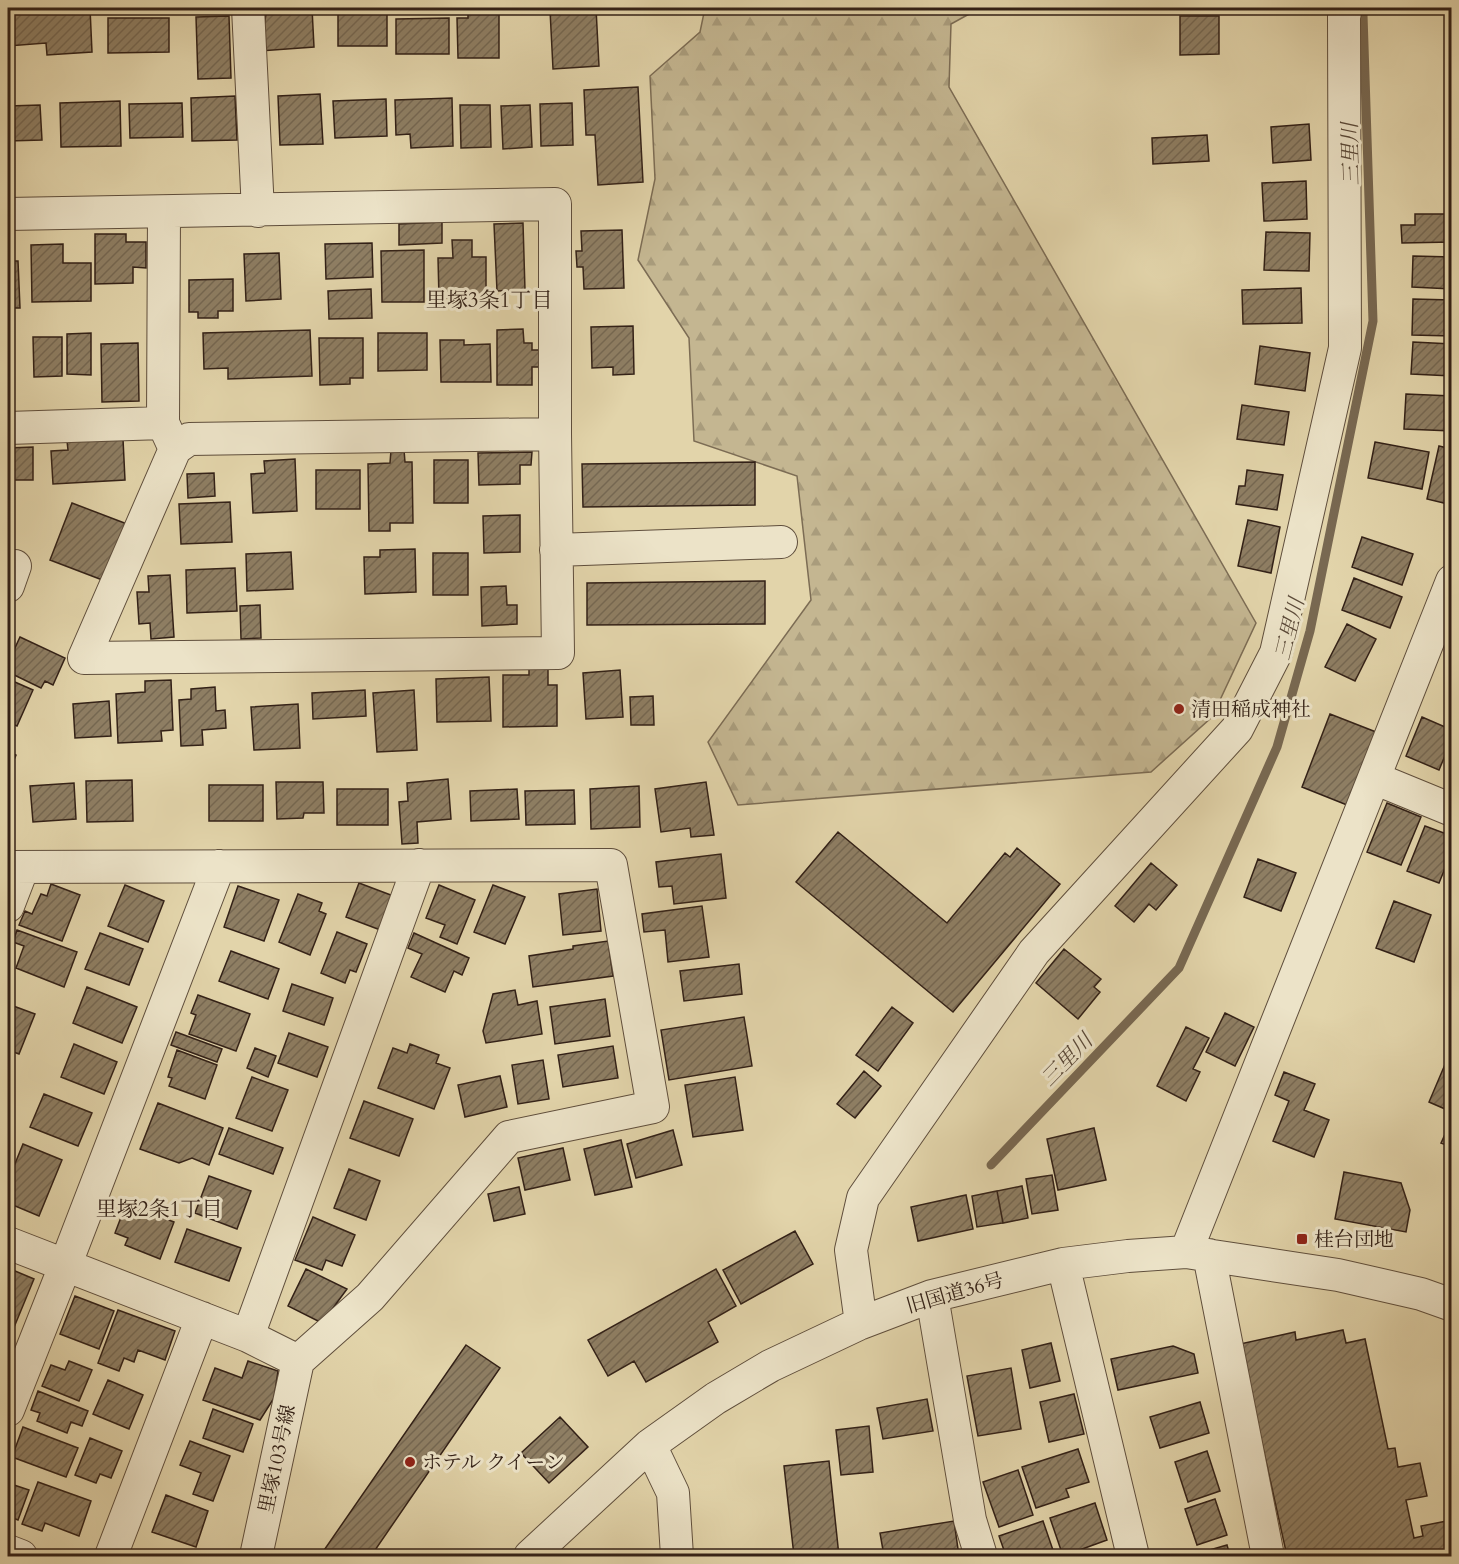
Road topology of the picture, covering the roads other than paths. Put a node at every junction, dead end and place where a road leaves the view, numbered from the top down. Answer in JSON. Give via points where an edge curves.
{"nodes":[{"id":1,"x":248,"y":8,"type":"edge"},
{"id":2,"x":1346,"y":8,"type":"edge"},
{"id":3,"x":258,"y":211,"type":"junction"},
{"id":4,"x":164,"y":213,"type":"junction"},
{"id":5,"x":8,"y":214,"type":"edge"},
{"id":6,"x":8,"y":428,"type":"edge"},
{"id":7,"x":555,"y":434,"type":"junction"},
{"id":8,"x":169,"y":436,"type":"junction"},
{"id":9,"x":781,"y":542,"type":"dead end"},
{"id":10,"x":556,"y":550,"type":"junction"},
{"id":11,"x":8,"y":566,"type":"edge"},
{"id":12,"x":1452,"y":580,"type":"edge"},
{"id":13,"x":8,"y":586,"type":"edge"},
{"id":14,"x":1374,"y":777,"type":"junction"},
{"id":15,"x":1452,"y":810,"type":"edge"},
{"id":16,"x":419,"y":865,"type":"junction"},
{"id":17,"x":219,"y":866,"type":"junction"},
{"id":18,"x":15,"y":867,"type":"edge"},
{"id":19,"x":8,"y":906,"type":"edge"},
{"id":20,"x":8,"y":1243,"type":"edge"},
{"id":21,"x":1198,"y":1254,"type":"junction"},
{"id":22,"x":1064,"y":1264,"type":"junction"},
{"id":23,"x":65,"y":1266,"type":"junction"},
{"id":24,"x":932,"y":1296,"type":"junction"},
{"id":25,"x":1452,"y":1305,"type":"edge"},
{"id":26,"x":202,"y":1318,"type":"junction"},
{"id":27,"x":861,"y":1323,"type":"junction"},
{"id":28,"x":248,"y":1336,"type":"junction"},
{"id":29,"x":297,"y":1361,"type":"junction"},
{"id":30,"x":8,"y":1410,"type":"edge"},
{"id":31,"x":650,"y":1445,"type":"junction"},
{"id":32,"x":8,"y":1551,"type":"edge"},
{"id":33,"x":21,"y":1557,"type":"edge"},
{"id":34,"x":111,"y":1557,"type":"edge"},
{"id":35,"x":256,"y":1557,"type":"edge"},
{"id":36,"x":530,"y":1557,"type":"edge"},
{"id":37,"x":677,"y":1557,"type":"edge"},
{"id":38,"x":981,"y":1557,"type":"edge"},
{"id":39,"x":1133,"y":1557,"type":"edge"},
{"id":40,"x":1268,"y":1557,"type":"edge"}],
"edges":[{"from":1,"to":3,"type":"street"},
{"from":2,"to":27,"type":"street","via":[[1345,348],[1276,653],[1237,729],[1034,952],[863,1198],[851,1250]]},
{"from":3,"to":4,"type":"street"},
{"from":3,"to":7,"type":"street","via":[[555,204]]},
{"from":4,"to":5,"type":"street"},
{"from":4,"to":8,"type":"street"},
{"from":6,"to":8,"type":"street"},
{"from":7,"to":8,"type":"street","via":[[189,439]]},
{"from":7,"to":10,"type":"street"},
{"from":8,"to":10,"type":"street","via":[[84,658],[558,653]]},
{"from":9,"to":10,"type":"street"},
{"from":11,"to":13,"type":"street","via":[[15,566]]},
{"from":12,"to":14,"type":"street"},
{"from":14,"to":15,"type":"street"},
{"from":14,"to":21,"type":"street"},
{"from":16,"to":17,"type":"street"},
{"from":16,"to":28,"type":"street"},
{"from":16,"to":29,"type":"street","via":[[611,865],[653,1107],[509,1137],[370,1296]]},
{"from":17,"to":18,"type":"street"},
{"from":17,"to":23,"type":"street"},
{"from":18,"to":19,"type":"street"},
{"from":20,"to":23,"type":"street"},
{"from":21,"to":22,"type":"street","name":"旧国道36号","via":[[1128,1256]]},
{"from":21,"to":25,"type":"street","name":"旧国道36号","via":[[1338,1275]]},
{"from":21,"to":40,"type":"street"},
{"from":22,"to":24,"type":"street","name":"旧国道36号"},
{"from":22,"to":39,"type":"street"},
{"from":23,"to":26,"type":"street"},
{"from":23,"to":30,"type":"street"},
{"from":24,"to":27,"type":"street","name":"旧国道36号"},
{"from":24,"to":38,"type":"street","via":[[970,1520]]},
{"from":26,"to":28,"type":"street"},
{"from":26,"to":34,"type":"street"},
{"from":27,"to":31,"type":"street","name":"旧国道36号","via":[[761,1371]]},
{"from":28,"to":29,"type":"street"},
{"from":29,"to":35,"type":"street","name":"里塚103号線"},
{"from":31,"to":36,"type":"street","name":"旧国道36号"},
{"from":31,"to":37,"type":"street","via":[[672,1493]]},
{"from":32,"to":33,"type":"street"}]}
